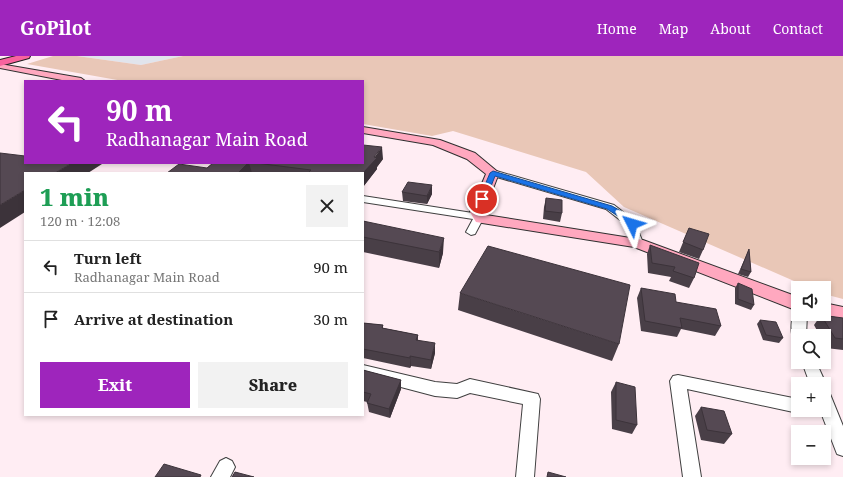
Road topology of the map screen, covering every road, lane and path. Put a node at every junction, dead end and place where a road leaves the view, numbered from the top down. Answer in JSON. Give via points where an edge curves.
{"nodes":[{"id":1,"x":14,"y":56,"type":"edge"},
{"id":2,"x":26,"y":56,"type":"edge"},
{"id":3,"x":0,"y":60,"type":"edge"},
{"id":4,"x":0,"y":63,"type":"edge"},
{"id":5,"x":0,"y":66,"type":"edge"},
{"id":6,"x":76,"y":80,"type":"edge"},
{"id":7,"x":364,"y":130,"type":"edge"},
{"id":8,"x":493,"y":173,"type":"junction"},
{"id":9,"x":364,"y":199,"type":"edge"},
{"id":10,"x":479,"y":217,"type":"junction"},
{"id":11,"x":471,"y":232,"type":"dead end"},
{"id":12,"x":637,"y":243,"type":"junction"},
{"id":13,"x":791,"y":301,"type":"edge"},
{"id":14,"x":831,"y":311,"type":"edge"},
{"id":15,"x":843,"y":314,"type":"edge"},
{"id":16,"x":364,"y":371,"type":"edge"},
{"id":17,"x":791,"y":405,"type":"edge"},
{"id":18,"x":829,"y":417,"type":"edge"},
{"id":19,"x":843,"y":448,"type":"edge"},
{"id":20,"x":525,"y":477,"type":"edge"},
{"id":21,"x":692,"y":477,"type":"edge"}],
"edges":[{"from":1,"to":3,"type":"main road"},
{"from":2,"to":4,"type":"main road"},
{"from":5,"to":6,"type":"street"},
{"from":7,"to":8,"type":"street","via":[[436,142],[471,156]]},
{"from":8,"to":10,"type":"street","via":[[477,212]]},
{"from":8,"to":12,"type":"street","via":[[610,207],[632,224]]},
{"from":9,"to":10,"type":"street"},
{"from":10,"to":11,"type":"street"},
{"from":10,"to":12,"type":"street"},
{"from":12,"to":13,"type":"street"},
{"from":14,"to":15,"type":"street"},
{"from":16,"to":20,"type":"street","via":[[435,390],[456,391],[470,386],[532,399]]},
{"from":17,"to":21,"type":"street","via":[[678,381]]},
{"from":18,"to":19,"type":"street"}]}
